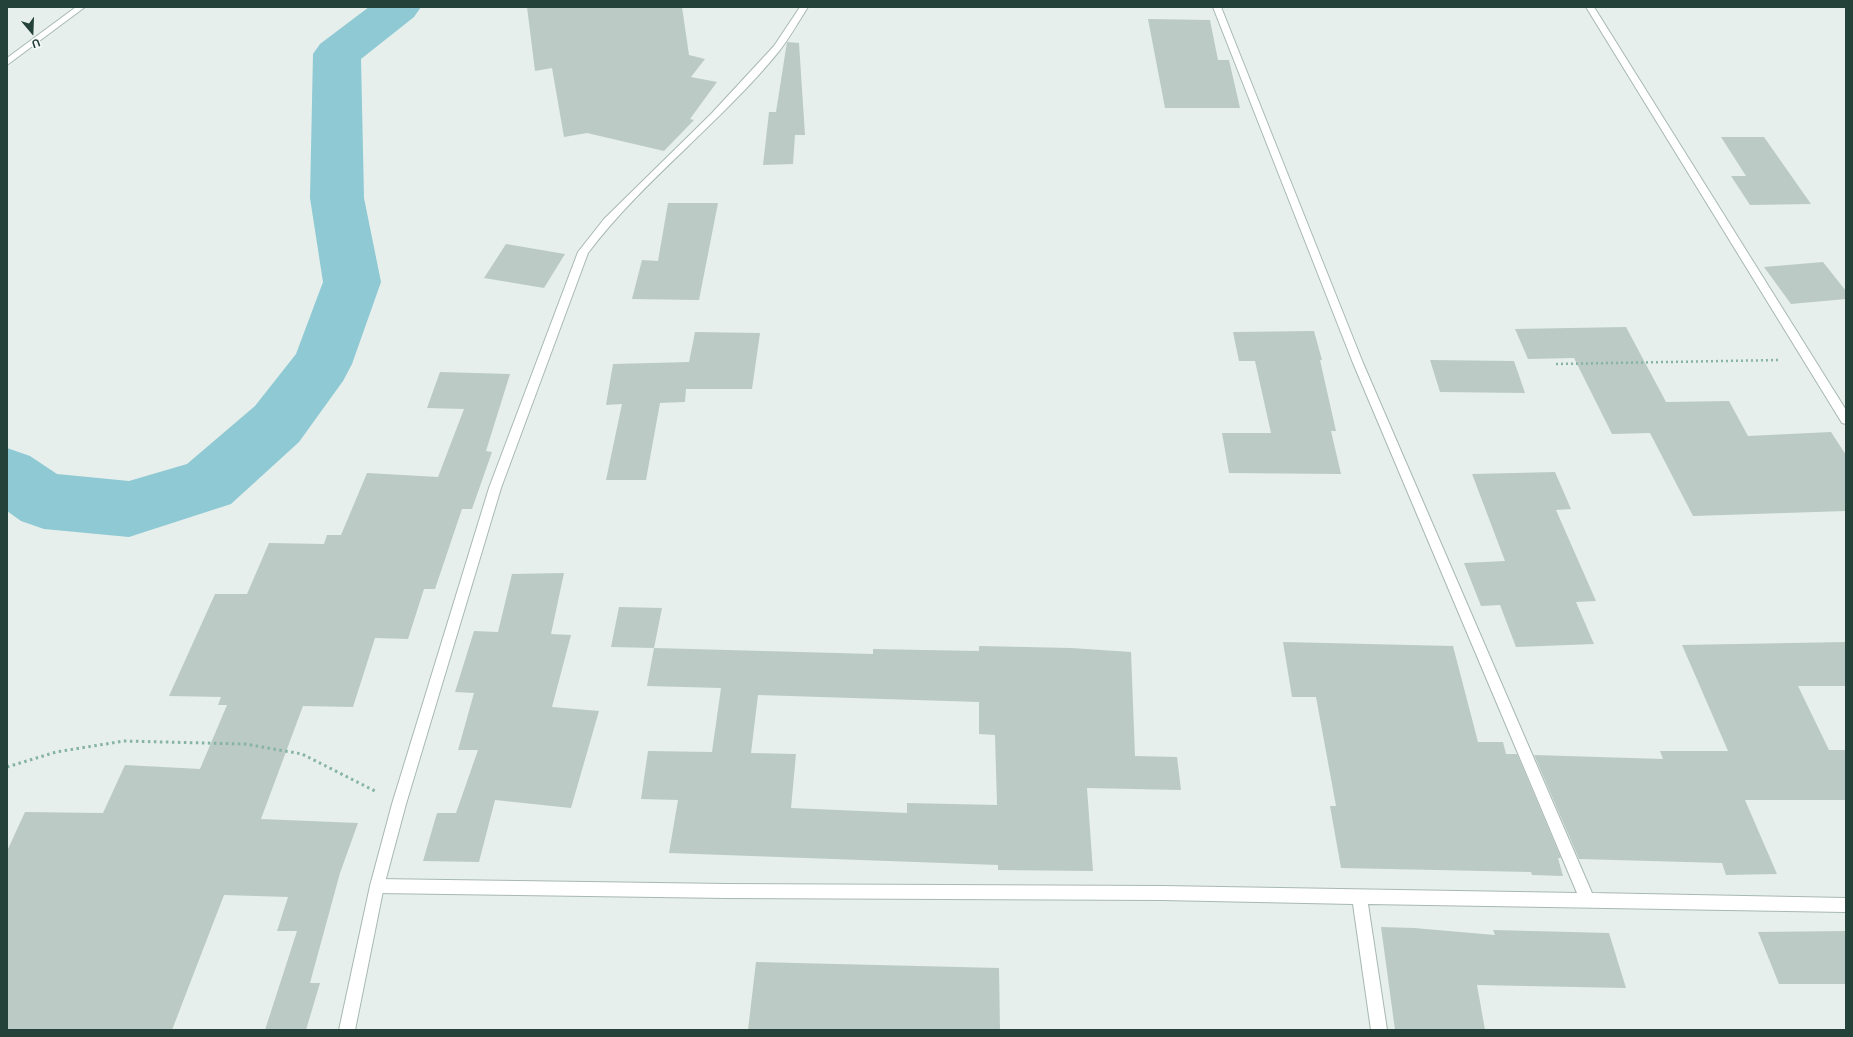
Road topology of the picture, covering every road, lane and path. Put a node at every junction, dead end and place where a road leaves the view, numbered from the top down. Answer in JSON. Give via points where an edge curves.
{"nodes":[{"id":1,"x":81,"y":7,"type":"edge"},
{"id":2,"x":804,"y":7,"type":"edge"},
{"id":3,"x":1216,"y":7,"type":"edge"},
{"id":4,"x":1590,"y":7,"type":"edge"},
{"id":5,"x":7,"y":62,"type":"edge"},
{"id":6,"x":1810,"y":359,"type":"junction"},
{"id":7,"x":1556,"y":364,"type":"dead end"},
{"id":8,"x":1846,"y":420,"type":"edge"},
{"id":9,"x":7,"y":767,"type":"edge"},
{"id":10,"x":399,"y":804,"type":"junction"},
{"id":11,"x":377,"y":886,"type":"junction"},
{"id":12,"x":1359,"y":896,"type":"junction"},
{"id":13,"x":1587,"y":900,"type":"junction"},
{"id":14,"x":1846,"y":905,"type":"edge"},
{"id":15,"x":347,"y":1030,"type":"edge"},
{"id":16,"x":1379,"y":1030,"type":"edge"}],
"edges":[{"from":1,"to":5,"type":"street"},
{"from":2,"to":10,"type":"street","via":[[778,48],[714,116],[607,221],[583,252],[495,488]]},
{"from":3,"to":13,"type":"street","via":[[1358,363]]},
{"from":4,"to":6,"type":"street"},
{"from":6,"to":7,"type":"path"},
{"from":6,"to":8,"type":"street"},
{"from":9,"to":10,"type":"path","via":[[56,752],[124,741],[244,744],[302,754]]},
{"from":10,"to":11,"type":"street"},
{"from":11,"to":12,"type":"street"},
{"from":11,"to":15,"type":"street"},
{"from":12,"to":13,"type":"street"},
{"from":12,"to":16,"type":"street"},
{"from":13,"to":14,"type":"street"}]}
